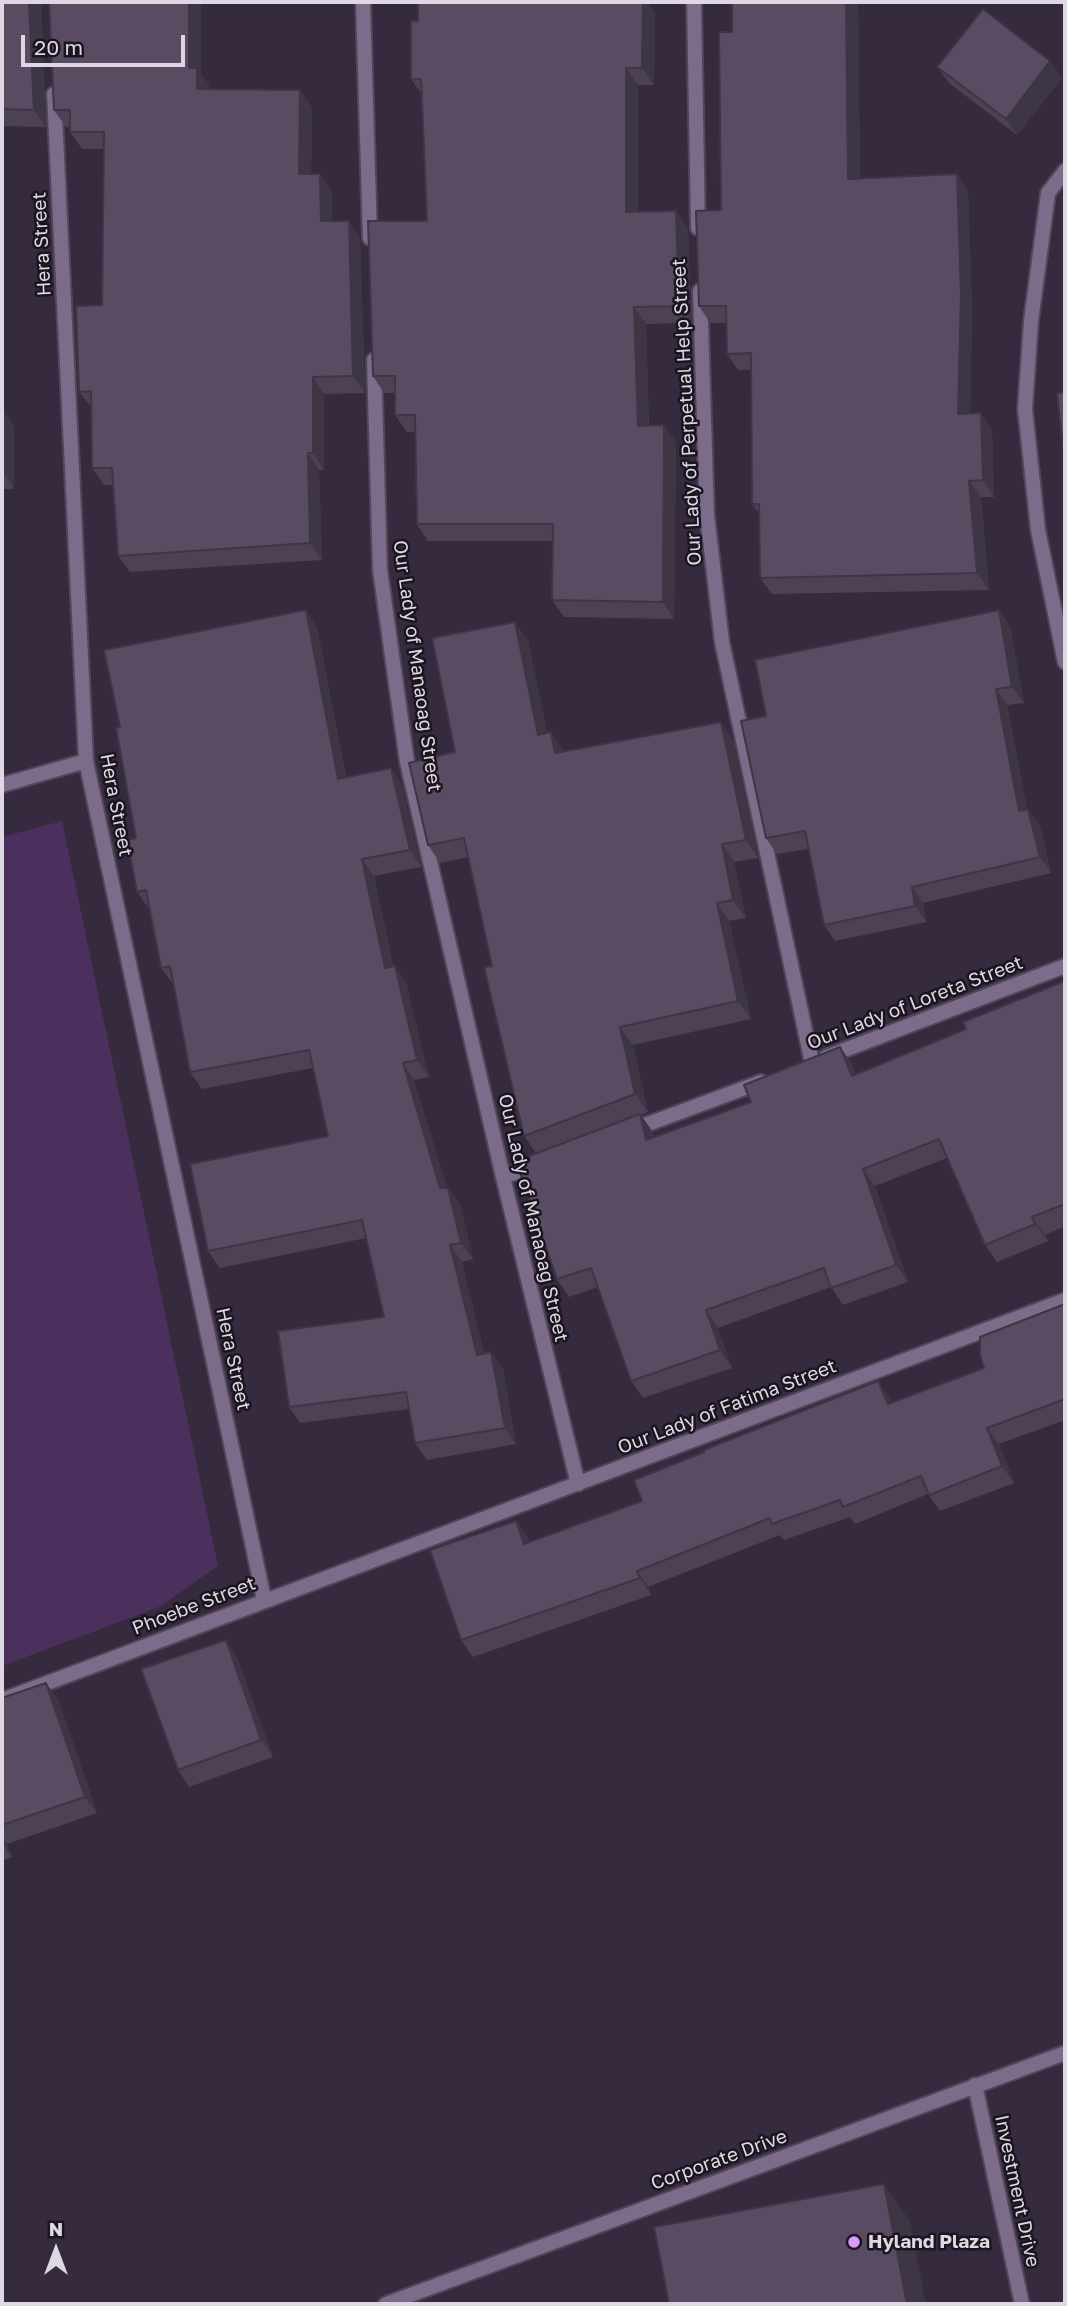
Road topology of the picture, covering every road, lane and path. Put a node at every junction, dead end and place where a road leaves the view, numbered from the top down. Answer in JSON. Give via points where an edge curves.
{"nodes":[{"id":1,"x":363,"y":2,"type":"edge"},
{"id":2,"x":694,"y":2,"type":"edge"},
{"id":3,"x":54,"y":85,"type":"edge"},
{"id":4,"x":1065,"y":171,"type":"edge"},
{"id":5,"x":698,"y":242,"type":"edge"},
{"id":6,"x":370,"y":251,"type":"edge"},
{"id":7,"x":699,"y":283,"type":"edge"},
{"id":8,"x":373,"y":348,"type":"edge"},
{"id":9,"x":1065,"y":662,"type":"edge"},
{"id":10,"x":86,"y":761,"type":"junction"},
{"id":11,"x":2,"y":785,"type":"edge"},
{"id":12,"x":1065,"y":966,"type":"edge"},
{"id":13,"x":806,"y":1065,"type":"joint"},
{"id":14,"x":774,"y":1077,"type":"edge"},
{"id":15,"x":619,"y":1134,"type":"edge"},
{"id":16,"x":555,"y":1158,"type":"edge"},
{"id":17,"x":503,"y":1177,"type":"junction"},
{"id":18,"x":1065,"y":1300,"type":"edge"},
{"id":19,"x":578,"y":1485,"type":"junction"},
{"id":20,"x":401,"y":1549,"type":"joint"},
{"id":21,"x":264,"y":1599,"type":"junction"},
{"id":22,"x":2,"y":1700,"type":"edge"},
{"id":23,"x":1065,"y":2053,"type":"edge"},
{"id":24,"x":975,"y":2085,"type":"junction"},
{"id":25,"x":386,"y":2304,"type":"edge"},
{"id":26,"x":1022,"y":2304,"type":"edge"}],
"edges":[{"from":1,"to":6,"type":"street"},
{"from":2,"to":5,"type":"street","name":"Our Lady of Perpetual Help Street"},
{"from":3,"to":10,"type":"street","name":"Hera Street"},
{"from":4,"to":9,"type":"street","via":[[1048,192],[1025,410],[1038,530]]},
{"from":7,"to":13,"type":"street","name":"Our Lady of Perpetual Help Street","via":[[707,515],[722,642]]},
{"from":8,"to":17,"type":"street","name":"Our Lady of Manaoag Street","via":[[380,570],[407,762]]},
{"from":10,"to":11,"type":"street"},
{"from":10,"to":21,"type":"street","name":"Hera Street"},
{"from":12,"to":13,"type":"street","name":"Our Lady of Loreta Street"},
{"from":14,"to":15,"type":"street"},
{"from":16,"to":17,"type":"street"},
{"from":17,"to":19,"type":"street","name":"Our Lady of Manaoag Street"},
{"from":18,"to":19,"type":"street","name":"Our Lady of Fatima Street"},
{"from":19,"to":20,"type":"street","name":"Our Lady of Fatima Street"},
{"from":20,"to":21,"type":"street","name":"Phoebe Street"},
{"from":21,"to":22,"type":"street","name":"Phoebe Street"},
{"from":23,"to":24,"type":"street","name":"Corporate Drive"},
{"from":24,"to":25,"type":"street","name":"Corporate Drive"},
{"from":24,"to":26,"type":"street","name":"Investment Drive"}]}
